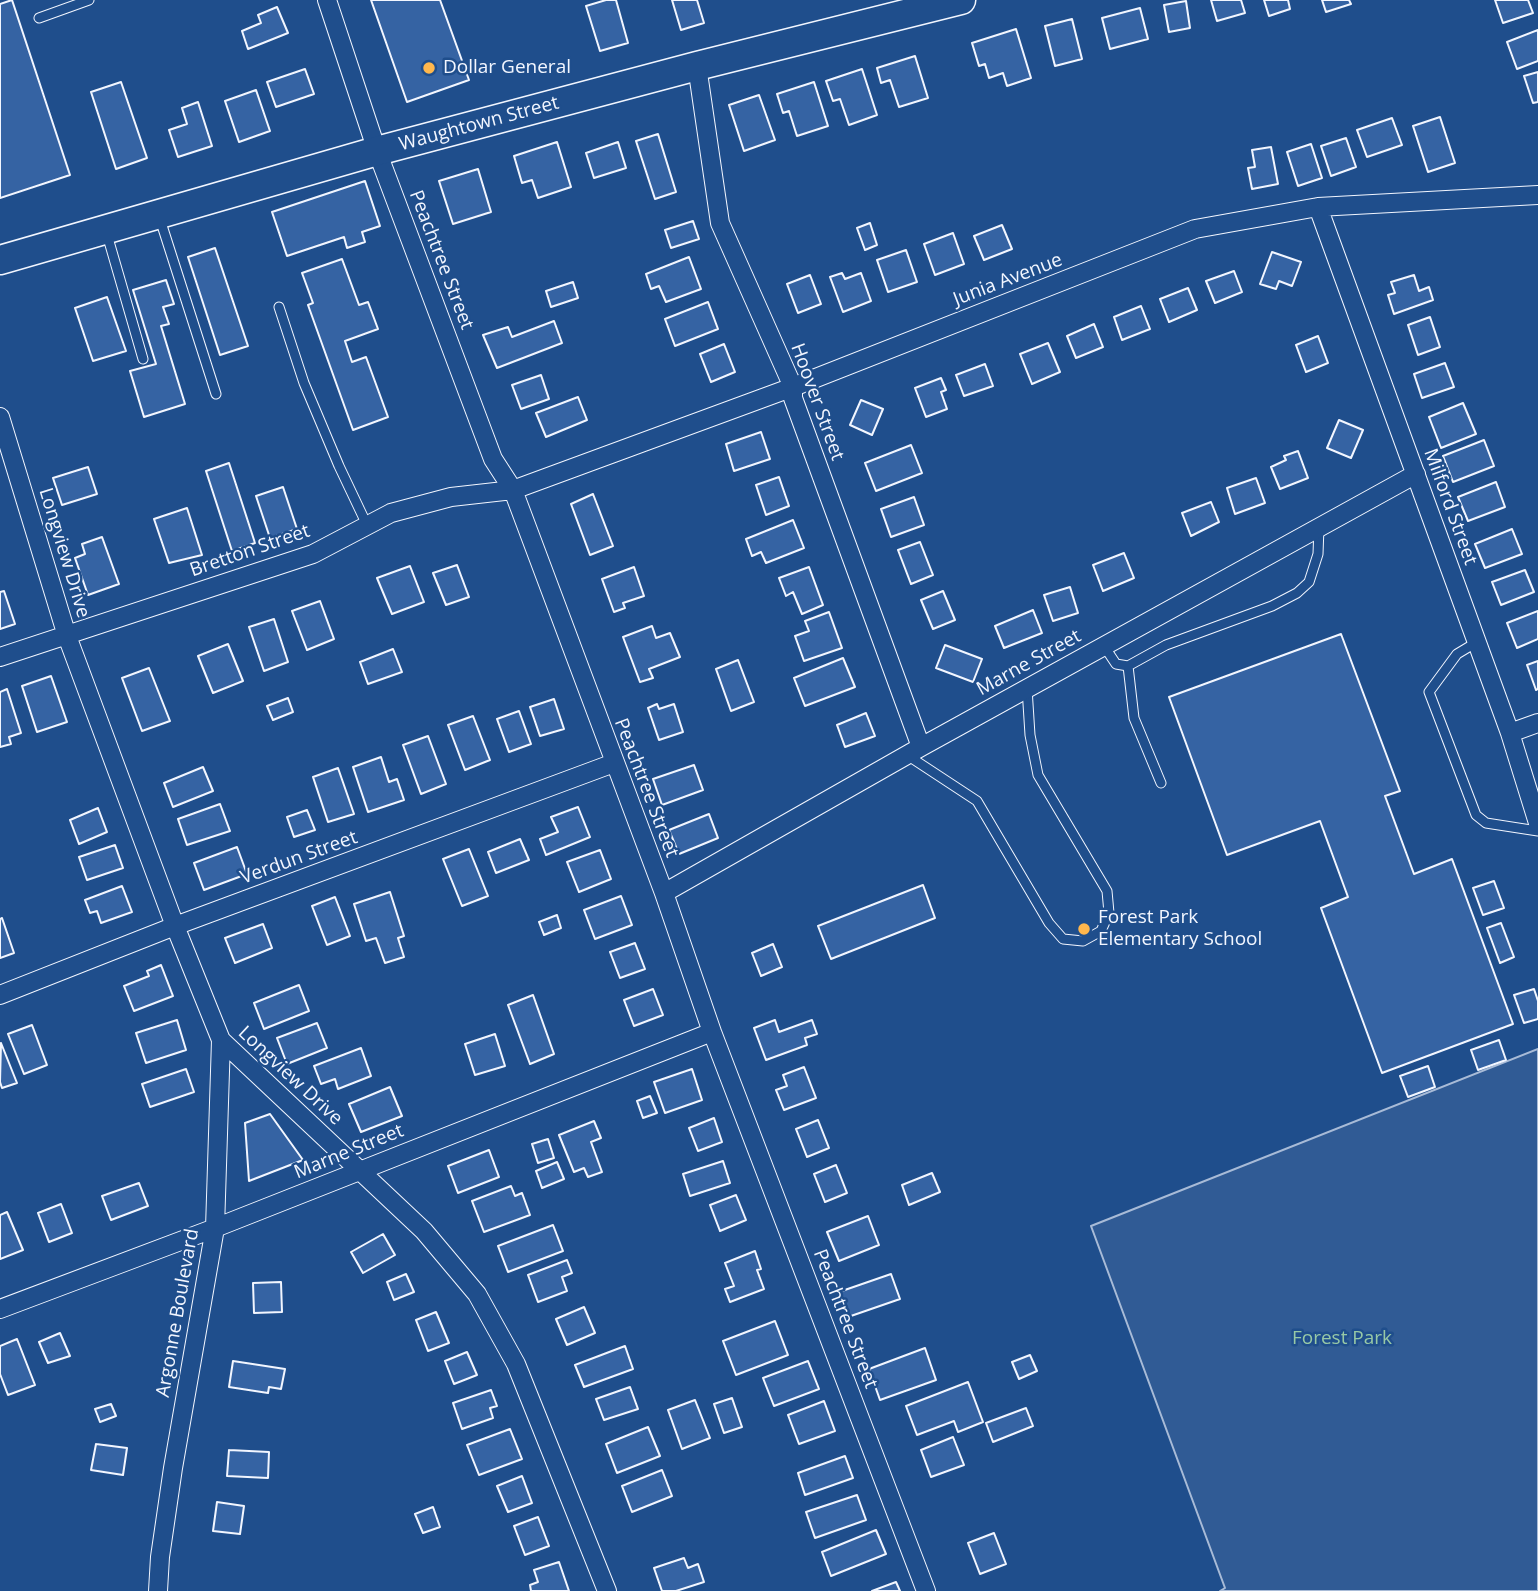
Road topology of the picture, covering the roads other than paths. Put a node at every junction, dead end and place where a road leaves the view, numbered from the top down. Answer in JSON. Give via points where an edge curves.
{"nodes":[{"id":1,"x":89,"y":0,"type":"edge"},
{"id":2,"x":327,"y":0,"type":"edge"},
{"id":3,"x":961,"y":0,"type":"edge"},
{"id":4,"x":39,"y":18,"type":"dead end"},
{"id":5,"x":697,"y":66,"type":"junction"},
{"id":6,"x":377,"y":151,"type":"junction"},
{"id":7,"x":1538,"y":195,"type":"edge"},
{"id":8,"x":1318,"y":207,"type":"junction"},
{"id":9,"x":159,"y":214,"type":"junction"},
{"id":10,"x":106,"y":230,"type":"junction"},
{"id":11,"x":0,"y":260,"type":"edge"},
{"id":12,"x":279,"y":307,"type":"dead end"},
{"id":13,"x":143,"y":359,"type":"dead end"},
{"id":14,"x":793,"y":387,"type":"junction"},
{"id":15,"x":216,"y":394,"type":"dead end"},
{"id":16,"x":0,"y":416,"type":"edge"},
{"id":17,"x":1416,"y":474,"type":"junction"},
{"id":18,"x":513,"y":491,"type":"junction"},
{"id":19,"x":367,"y":525,"type":"junction"},
{"id":20,"x":1319,"y":527,"type":"junction"},
{"id":21,"x":67,"y":636,"type":"junction"},
{"id":22,"x":1477,"y":642,"type":"junction"},
{"id":23,"x":1104,"y":646,"type":"junction"},
{"id":24,"x":0,"y":657,"type":"edge"},
{"id":25,"x":1128,"y":666,"type":"junction"},
{"id":26,"x":1027,"y":688,"type":"junction"},
{"id":27,"x":1538,"y":723,"type":"edge"},
{"id":28,"x":1510,"y":733,"type":"junction"},
{"id":29,"x":914,"y":751,"type":"junction"},
{"id":30,"x":614,"y":763,"type":"junction"},
{"id":31,"x":1161,"y":783,"type":"dead end"},
{"id":32,"x":1538,"y":823,"type":"edge"},
{"id":33,"x":1538,"y":831,"type":"edge"},
{"id":34,"x":664,"y":893,"type":"junction"},
{"id":35,"x":175,"y":926,"type":"junction"},
{"id":36,"x":0,"y":995,"type":"edge"},
{"id":37,"x":712,"y":1032,"type":"junction"},
{"id":38,"x":220,"y":1040,"type":"junction"},
{"id":39,"x":359,"y":1170,"type":"junction"},
{"id":40,"x":215,"y":1228,"type":"junction"},
{"id":41,"x":0,"y":1309,"type":"edge"},
{"id":42,"x":158,"y":1591,"type":"edge"},
{"id":43,"x":607,"y":1591,"type":"edge"},
{"id":44,"x":926,"y":1591,"type":"edge"}],
"edges":[{"from":1,"to":4,"type":"lane"},
{"from":2,"to":6,"type":"street","name":"Peachtree Street"},
{"from":3,"to":5,"type":"main road","name":"Waughtown Street"},
{"from":5,"to":6,"type":"main road","name":"Waughtown Street"},
{"from":5,"to":14,"type":"street","name":"Hoover Street","via":[[720,223]]},
{"from":6,"to":9,"type":"main road","name":"Waughtown Street"},
{"from":6,"to":18,"type":"street","name":"Peachtree Street","via":[[493,459]]},
{"from":7,"to":8,"type":"street","name":"Junia Avenue"},
{"from":8,"to":14,"type":"street","name":"Junia Avenue","via":[[1195,229]]},
{"from":8,"to":17,"type":"street","name":"Milford Street"},
{"from":9,"to":10,"type":"main road","name":"Waughtown Street"},
{"from":9,"to":15,"type":"lane"},
{"from":10,"to":11,"type":"main road","name":"Waughtown Street"},
{"from":10,"to":13,"type":"lane"},
{"from":12,"to":19,"type":"lane","via":[[304,383]]},
{"from":14,"to":18,"type":"street","name":"Junia Avenue"},
{"from":14,"to":29,"type":"street","name":"Hoover Street"},
{"from":16,"to":21,"type":"street","name":"Longview Drive"},
{"from":17,"to":20,"type":"street","name":"Marne Street"},
{"from":17,"to":22,"type":"street","name":"Milford Street"},
{"from":18,"to":19,"type":"street","name":"Bretton Street","via":[[451,497],[391,513]]},
{"from":18,"to":30,"type":"street","name":"Peachtree Street"},
{"from":19,"to":21,"type":"street","name":"Bretton Street","via":[[313,554]]},
{"from":20,"to":23,"type":"street","name":"Marne Street"},
{"from":20,"to":25,"type":"lane","via":[[1318,554],[1308,582],[1297,593],[1166,645]]},
{"from":21,"to":24,"type":"street","name":"Bretton Street"},
{"from":21,"to":35,"type":"street","name":"Longview Drive"},
{"from":22,"to":28,"type":"street","name":"Milford Street"},
{"from":22,"to":33,"type":"lane","via":[[1457,654],[1429,692],[1476,815],[1486,823]]},
{"from":23,"to":25,"type":"lane","via":[[1116,664]]},
{"from":23,"to":26,"type":"street","name":"Marne Street"},
{"from":25,"to":31,"type":"lane","via":[[1134,718]]},
{"from":26,"to":29,"type":"street","name":"Marne Street"},
{"from":26,"to":29,"type":"lane","via":[[1038,775],[1107,891],[1109,914],[1101,931],[1083,941],[1063,939],[1049,923],[978,801]]},
{"from":27,"to":28,"type":"street"},
{"from":28,"to":32,"type":"street","name":"Milford Street"},
{"from":29,"to":34,"type":"street","name":"Marne Street"},
{"from":30,"to":34,"type":"street","name":"Peachtree Street"},
{"from":30,"to":35,"type":"street","name":"Verdun Street"},
{"from":34,"to":37,"type":"street","name":"Peachtree Street"},
{"from":35,"to":36,"type":"street","name":"Verdun Street"},
{"from":35,"to":38,"type":"street","name":"Longview Drive"},
{"from":37,"to":39,"type":"street","name":"Marne Street"},
{"from":37,"to":44,"type":"street","name":"Peachtree Street"},
{"from":38,"to":39,"type":"street","name":"Longview Drive"},
{"from":38,"to":40,"type":"street","name":"Argonne Boulevard"},
{"from":39,"to":40,"type":"street","name":"Marne Street"},
{"from":39,"to":43,"type":"street","name":"Longview Drive","via":[[424,1231],[477,1294],[516,1364]]},
{"from":40,"to":41,"type":"street","name":"Marne Street"},
{"from":40,"to":42,"type":"street","name":"Argonne Boulevard","via":[[173,1468]]}]}
